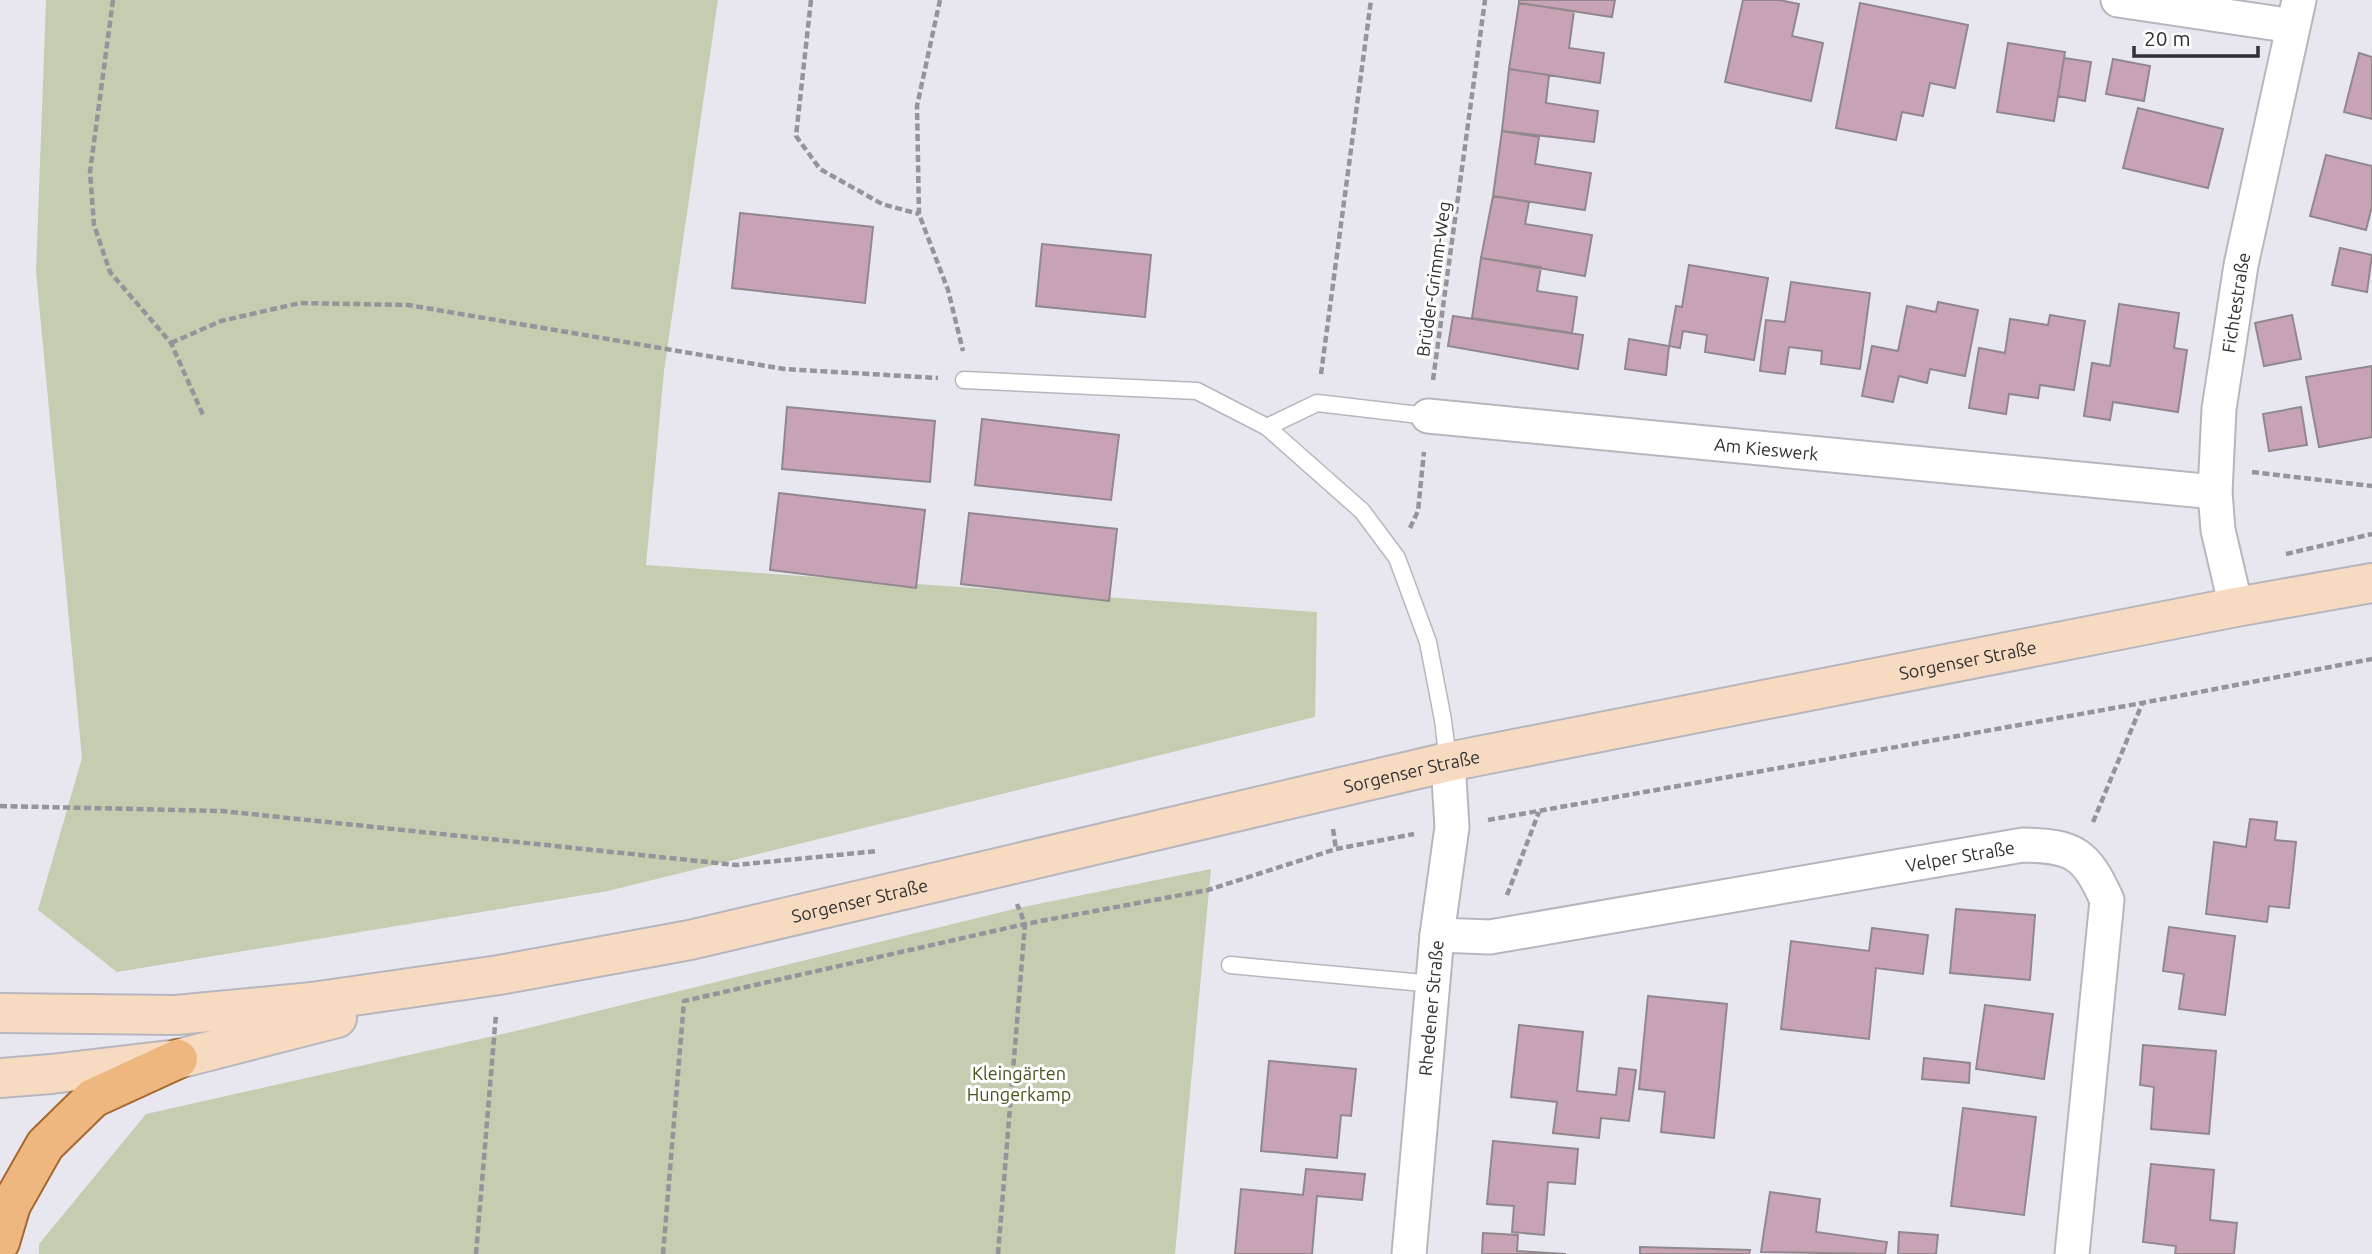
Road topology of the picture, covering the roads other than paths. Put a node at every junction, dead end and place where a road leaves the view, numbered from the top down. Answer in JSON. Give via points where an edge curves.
{"nodes":[{"id":1,"x":2118,"y":0,"type":"edge"},
{"id":2,"x":2296,"y":13,"type":"edge"},
{"id":3,"x":964,"y":380,"type":"road end"},
{"id":4,"x":1428,"y":416,"type":"joint"},
{"id":5,"x":1267,"y":427,"type":"junction"},
{"id":6,"x":2215,"y":480,"type":"junction"},
{"id":7,"x":2372,"y":583,"type":"edge"},
{"id":8,"x":2236,"y":607,"type":"junction"},
{"id":9,"x":1448,"y":762,"type":"junction"},
{"id":10,"x":1437,"y":935,"type":"junction"},
{"id":11,"x":1230,"y":965,"type":"dead end"},
{"id":12,"x":457,"y":983,"type":"junction"},
{"id":13,"x":1434,"y":984,"type":"junction"},
{"id":14,"x":0,"y":1013,"type":"edge"},
{"id":15,"x":178,"y":1059,"type":"junction"},
{"id":16,"x":0,"y":1078,"type":"edge"},
{"id":17,"x":0,"y":1242,"type":"edge"},
{"id":18,"x":1409,"y":1254,"type":"edge"},
{"id":19,"x":2072,"y":1254,"type":"edge"}],
"edges":[{"from":1,"to":2,"type":"street"},
{"from":2,"to":6,"type":"street","name":"Fichtestraße","via":[[2241,265],[2219,409]]},
{"from":3,"to":5,"type":"lane","via":[[1197,391]]},
{"from":4,"to":5,"type":"lane","name":"Am Kieswerk","via":[[1317,403]]},
{"from":4,"to":6,"type":"street","name":"Am Kieswerk"},
{"from":5,"to":9,"type":"lane","via":[[1362,511],[1397,558],[1428,642]]},
{"from":6,"to":8,"type":"street","name":"Fichtestraße","via":[[2218,530]]},
{"from":7,"to":8,"type":"main road","name":"Sorgenser Straße"},
{"from":8,"to":9,"type":"main road","name":"Sorgenser Straße"},
{"from":9,"to":10,"type":"street","name":"Rhedener Straße","via":[[1452,827]]},
{"from":9,"to":12,"type":"main road","name":"Sorgenser Straße","via":[[690,940]]},
{"from":10,"to":13,"type":"street","name":"Rhedener Straße"},
{"from":10,"to":19,"type":"street","name":"Velper Straße","via":[[1490,937],[2023,845],[2050,845],[2079,855],[2095,874],[2107,900]]},
{"from":11,"to":13,"type":"lane"},
{"from":12,"to":14,"type":"main road","via":[[176,1015]]},
{"from":12,"to":15,"type":"main road"},
{"from":13,"to":18,"type":"street","name":"Rhedener Straße"},
{"from":15,"to":16,"type":"main road"},
{"from":15,"to":17,"type":"main road","via":[[93,1098],[45,1145],[11,1205]]}]}
